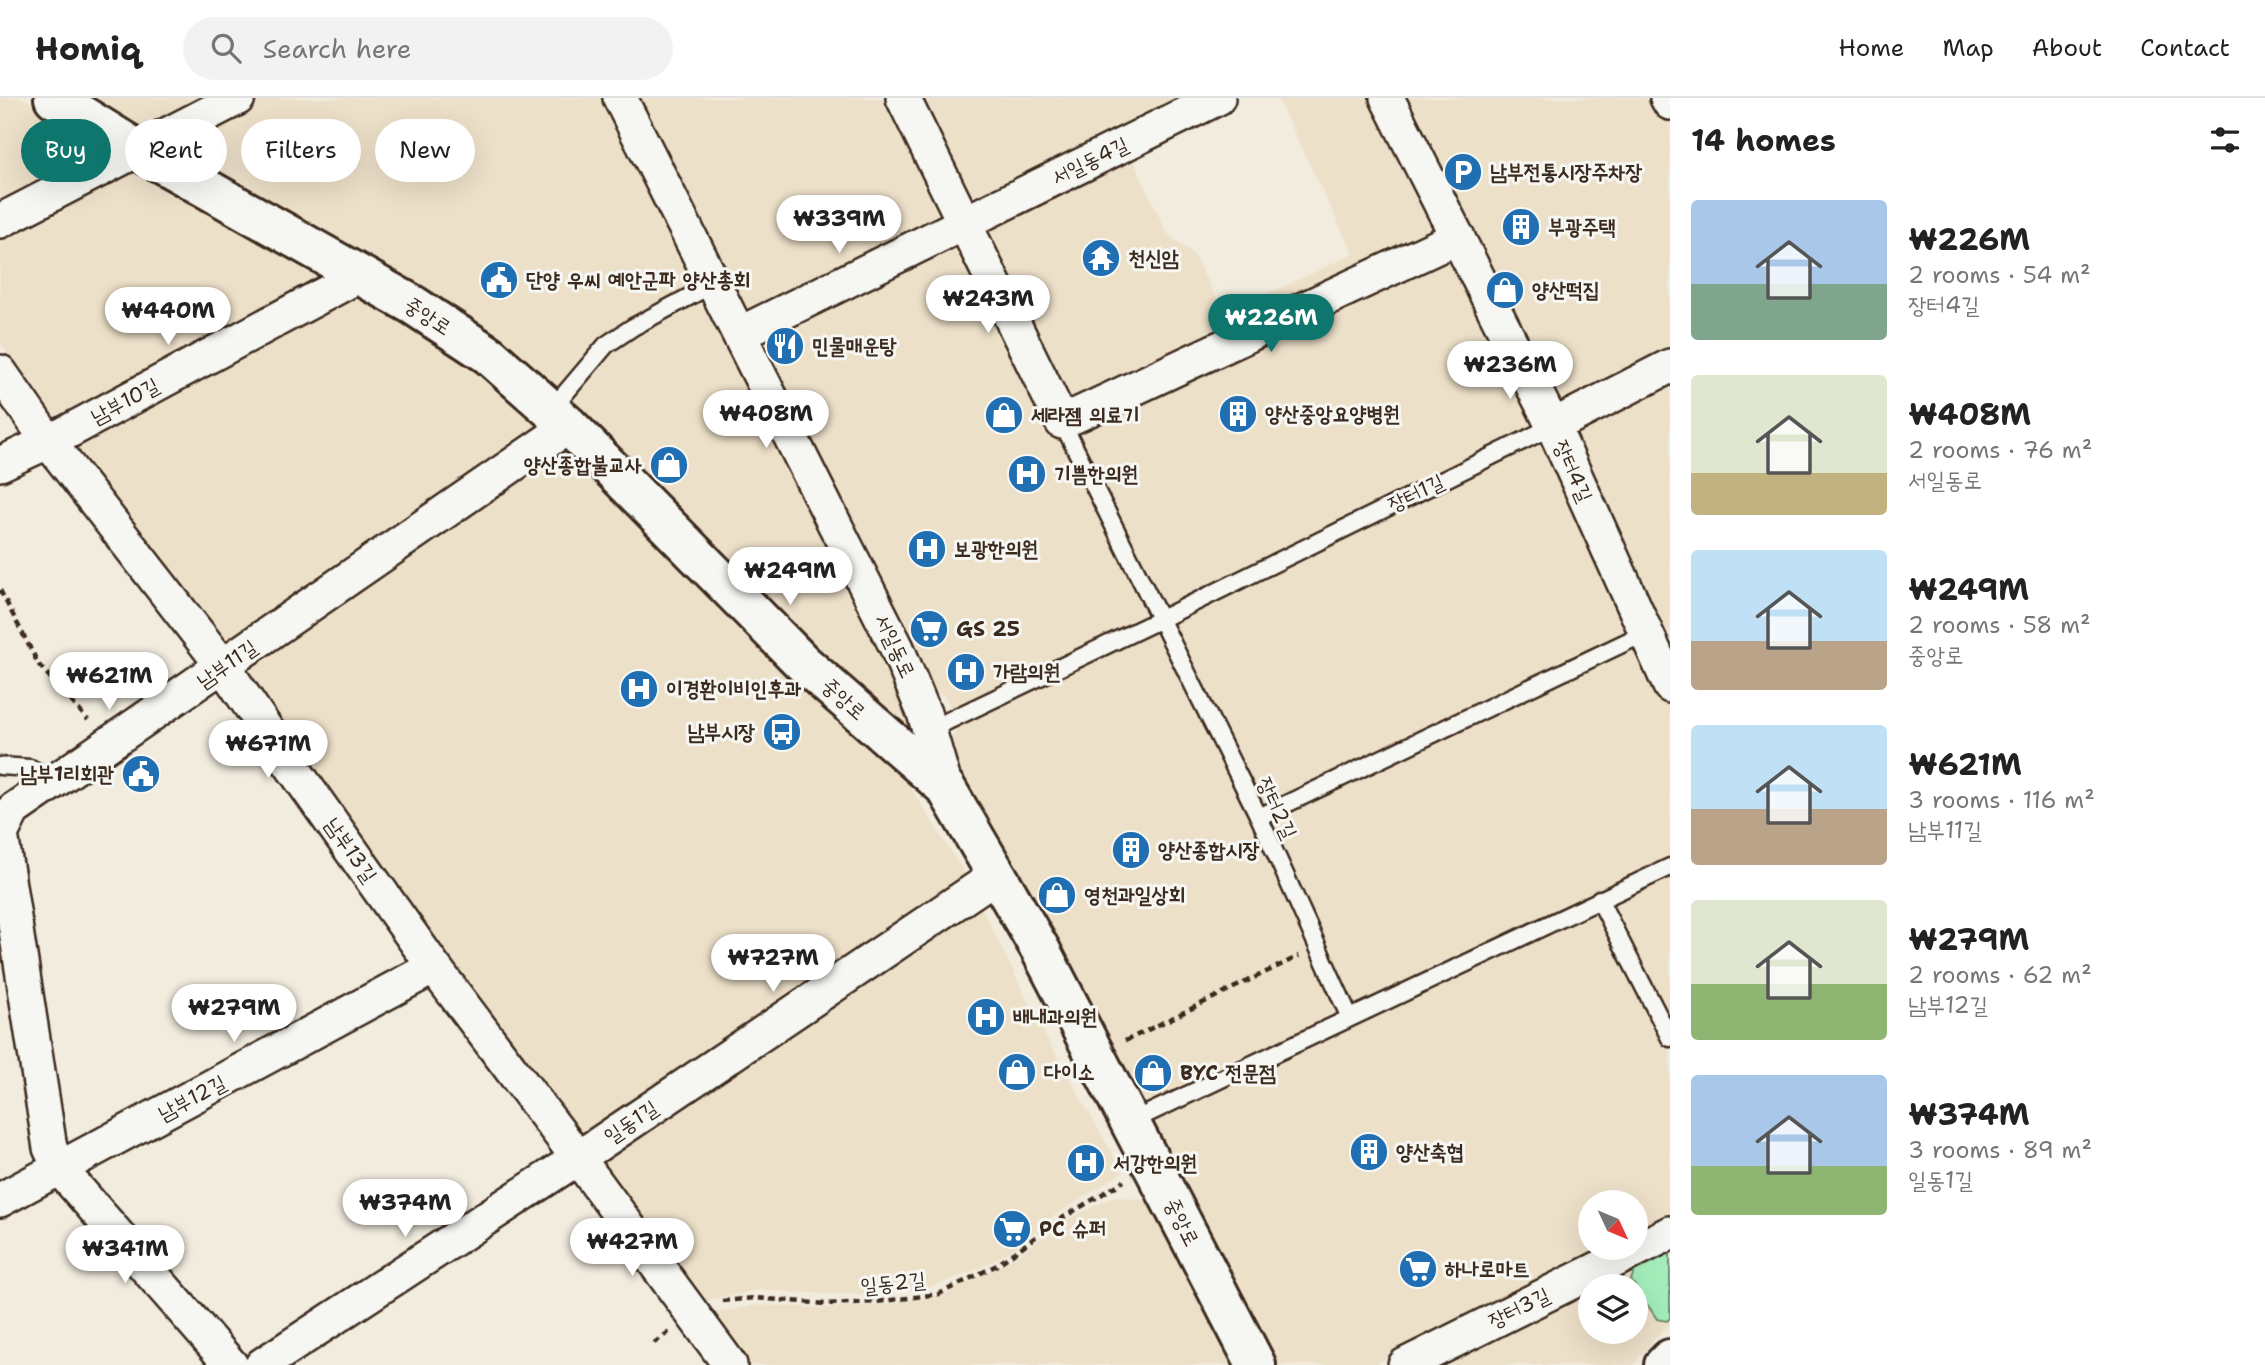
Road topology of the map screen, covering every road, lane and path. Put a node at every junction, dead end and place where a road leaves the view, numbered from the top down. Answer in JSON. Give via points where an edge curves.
{"nodes":[{"id":1,"x":54,"y":98,"type":"edge"},
{"id":2,"x":238,"y":98,"type":"edge"},
{"id":3,"x":620,"y":98,"type":"edge"},
{"id":4,"x":903,"y":98,"type":"edge"},
{"id":5,"x":1218,"y":98,"type":"edge"},
{"id":6,"x":1387,"y":98,"type":"edge"},
{"id":7,"x":1667,"y":98,"type":"edge"},
{"id":8,"x":1670,"y":103,"type":"edge"},
{"id":9,"x":198,"y":119,"type":"edge"},
{"id":10,"x":125,"y":142,"type":"edge"},
{"id":11,"x":125,"y":157,"type":"edge"},
{"id":12,"x":195,"y":182,"type":"edge"},
{"id":13,"x":0,"y":221,"type":"edge"},
{"id":14,"x":963,"y":223,"type":"junction"},
{"id":15,"x":1458,"y":237,"type":"junction"},
{"id":16,"x":360,"y":275,"type":"junction"},
{"id":17,"x":713,"y":284,"type":"junction"},
{"id":18,"x":739,"y":334,"type":"junction"},
{"id":19,"x":1670,"y":366,"type":"edge"},
{"id":20,"x":0,"y":372,"type":"edge"},
{"id":21,"x":560,"y":418,"type":"junction"},
{"id":22,"x":1062,"y":422,"type":"junction"},
{"id":23,"x":1553,"y":426,"type":"junction"},
{"id":24,"x":48,"y":441,"type":"junction"},
{"id":25,"x":0,"y":464,"type":"edge"},
{"id":26,"x":0,"y":590,"type":"edge"},
{"id":27,"x":1161,"y":619,"type":"junction"},
{"id":28,"x":1645,"y":633,"type":"junction"},
{"id":29,"x":223,"y":666,"type":"junction"},
{"id":30,"x":1670,"y":686,"type":"edge"},
{"id":31,"x":929,"y":730,"type":"junction"},
{"id":32,"x":111,"y":743,"type":"junction"},
{"id":33,"x":0,"y":766,"type":"edge"},
{"id":34,"x":56,"y":781,"type":"junction"},
{"id":35,"x":946,"y":788,"type":"junction"},
{"id":36,"x":7,"y":810,"type":"edge"},
{"id":37,"x":1259,"y":817,"type":"junction"},
{"id":38,"x":1670,"y":867,"type":"edge"},
{"id":39,"x":997,"y":875,"type":"junction"},
{"id":40,"x":1599,"y":899,"type":"junction"},
{"id":41,"x":1318,"y":947,"type":"junction"},
{"id":42,"x":435,"y":967,"type":"junction"},
{"id":43,"x":1350,"y":1018,"type":"junction"},
{"id":44,"x":1670,"y":1038,"type":"edge"},
{"id":45,"x":1096,"y":1055,"type":"junction"},
{"id":46,"x":1130,"y":1122,"type":"junction"},
{"id":47,"x":578,"y":1158,"type":"junction"},
{"id":48,"x":1152,"y":1164,"type":"junction"},
{"id":49,"x":60,"y":1169,"type":"junction"},
{"id":50,"x":0,"y":1200,"type":"edge"},
{"id":51,"x":1670,"y":1233,"type":"edge"},
{"id":52,"x":693,"y":1315,"type":"junction"},
{"id":53,"x":654,"y":1343,"type":"dead end"},
{"id":54,"x":1670,"y":1359,"type":"edge"},
{"id":55,"x":231,"y":1365,"type":"edge"},
{"id":56,"x":262,"y":1365,"type":"edge"},
{"id":57,"x":730,"y":1365,"type":"edge"},
{"id":58,"x":1256,"y":1365,"type":"edge"},
{"id":59,"x":1405,"y":1365,"type":"edge"},
{"id":60,"x":1664,"y":1365,"type":"edge"}],
"edges":[{"from":1,"to":10,"type":"main road","name":"중앙로"},
{"from":2,"to":9,"type":"street"},
{"from":3,"to":17,"type":"street","name":"서일동로"},
{"from":4,"to":14,"type":"street"},
{"from":5,"to":14,"type":"street","name":"서일동4길"},
{"from":6,"to":15,"type":"street","name":"장터4길"},
{"from":7,"to":8,"type":"street"},
{"from":11,"to":13,"type":"street"},
{"from":12,"to":16,"type":"main road","name":"중앙로"},
{"from":14,"to":18,"type":"street","name":"서일동4길"},
{"from":14,"to":22,"type":"street"},
{"from":15,"to":22,"type":"street"},
{"from":15,"to":23,"type":"street","name":"장터4길"},
{"from":16,"to":21,"type":"main road","name":"중앙로","via":[[489,355]]},
{"from":16,"to":24,"type":"street","name":"남부10길"},
{"from":17,"to":18,"type":"street","name":"서일동로"},
{"from":17,"to":21,"type":"lane","via":[[606,345]]},
{"from":18,"to":31,"type":"street","name":"서일동로","via":[[897,648]]},
{"from":19,"to":23,"type":"street","name":"장터1길"},
{"from":20,"to":24,"type":"street","name":"남부13길"},
{"from":21,"to":29,"type":"street","name":"남부11길"},
{"from":21,"to":35,"type":"main road","name":"중앙로","via":[[803,663]]},
{"from":22,"to":27,"type":"lane"},
{"from":23,"to":27,"type":"lane","name":"장터1길"},
{"from":23,"to":28,"type":"street","name":"장터4길"},
{"from":24,"to":25,"type":"street","name":"남부10길"},
{"from":24,"to":29,"type":"street","name":"남부13길"},
{"from":26,"to":32,"type":"path","via":[[39,664]]},
{"from":27,"to":31,"type":"lane","name":"장터1길"},
{"from":27,"to":37,"type":"lane","name":"장터2길"},
{"from":28,"to":30,"type":"street","name":"장터4길"},
{"from":28,"to":37,"type":"lane"},
{"from":29,"to":32,"type":"street","name":"남부11길"},
{"from":29,"to":42,"type":"street","name":"남부13길"},
{"from":31,"to":35,"type":"street","name":"서일동로"},
{"from":32,"to":34,"type":"street","name":"남부11길"},
{"from":33,"to":34,"type":"lane","via":[[30,768]]},
{"from":34,"to":36,"type":"street","name":"남부11길"},
{"from":35,"to":39,"type":"main road","name":"중앙로"},
{"from":36,"to":49,"type":"street","name":"남부11길","via":[[1,834],[50,1148]]},
{"from":37,"to":41,"type":"lane","name":"장터2길"},
{"from":38,"to":40,"type":"lane"},
{"from":39,"to":45,"type":"main road","name":"중앙로"},
{"from":39,"to":47,"type":"street","name":"일동1길"},
{"from":40,"to":43,"type":"lane"},
{"from":40,"to":44,"type":"lane"},
{"from":41,"to":43,"type":"lane","name":"장터2길"},
{"from":41,"to":45,"type":"path"},
{"from":42,"to":47,"type":"street","name":"남부13길"},
{"from":42,"to":49,"type":"street","name":"남부12길"},
{"from":43,"to":46,"type":"lane"},
{"from":45,"to":46,"type":"main road","name":"중앙로"},
{"from":46,"to":48,"type":"main road","name":"중앙로"},
{"from":47,"to":52,"type":"street","name":"남부13길"},
{"from":47,"to":56,"type":"street","name":"일동1길"},
{"from":48,"to":52,"type":"path","name":"일동2길","via":[[1059,1220],[997,1265],[939,1294],[826,1304],[755,1298],[720,1301]]},
{"from":48,"to":58,"type":"main road","name":"중앙로"},
{"from":49,"to":50,"type":"street","name":"남부12길"},
{"from":49,"to":55,"type":"street"},
{"from":51,"to":59,"type":"street","name":"장터3길"},
{"from":52,"to":53,"type":"path","name":"일동2길"},
{"from":52,"to":57,"type":"street","name":"남부13길"},
{"from":54,"to":60,"type":"main road"}]}
